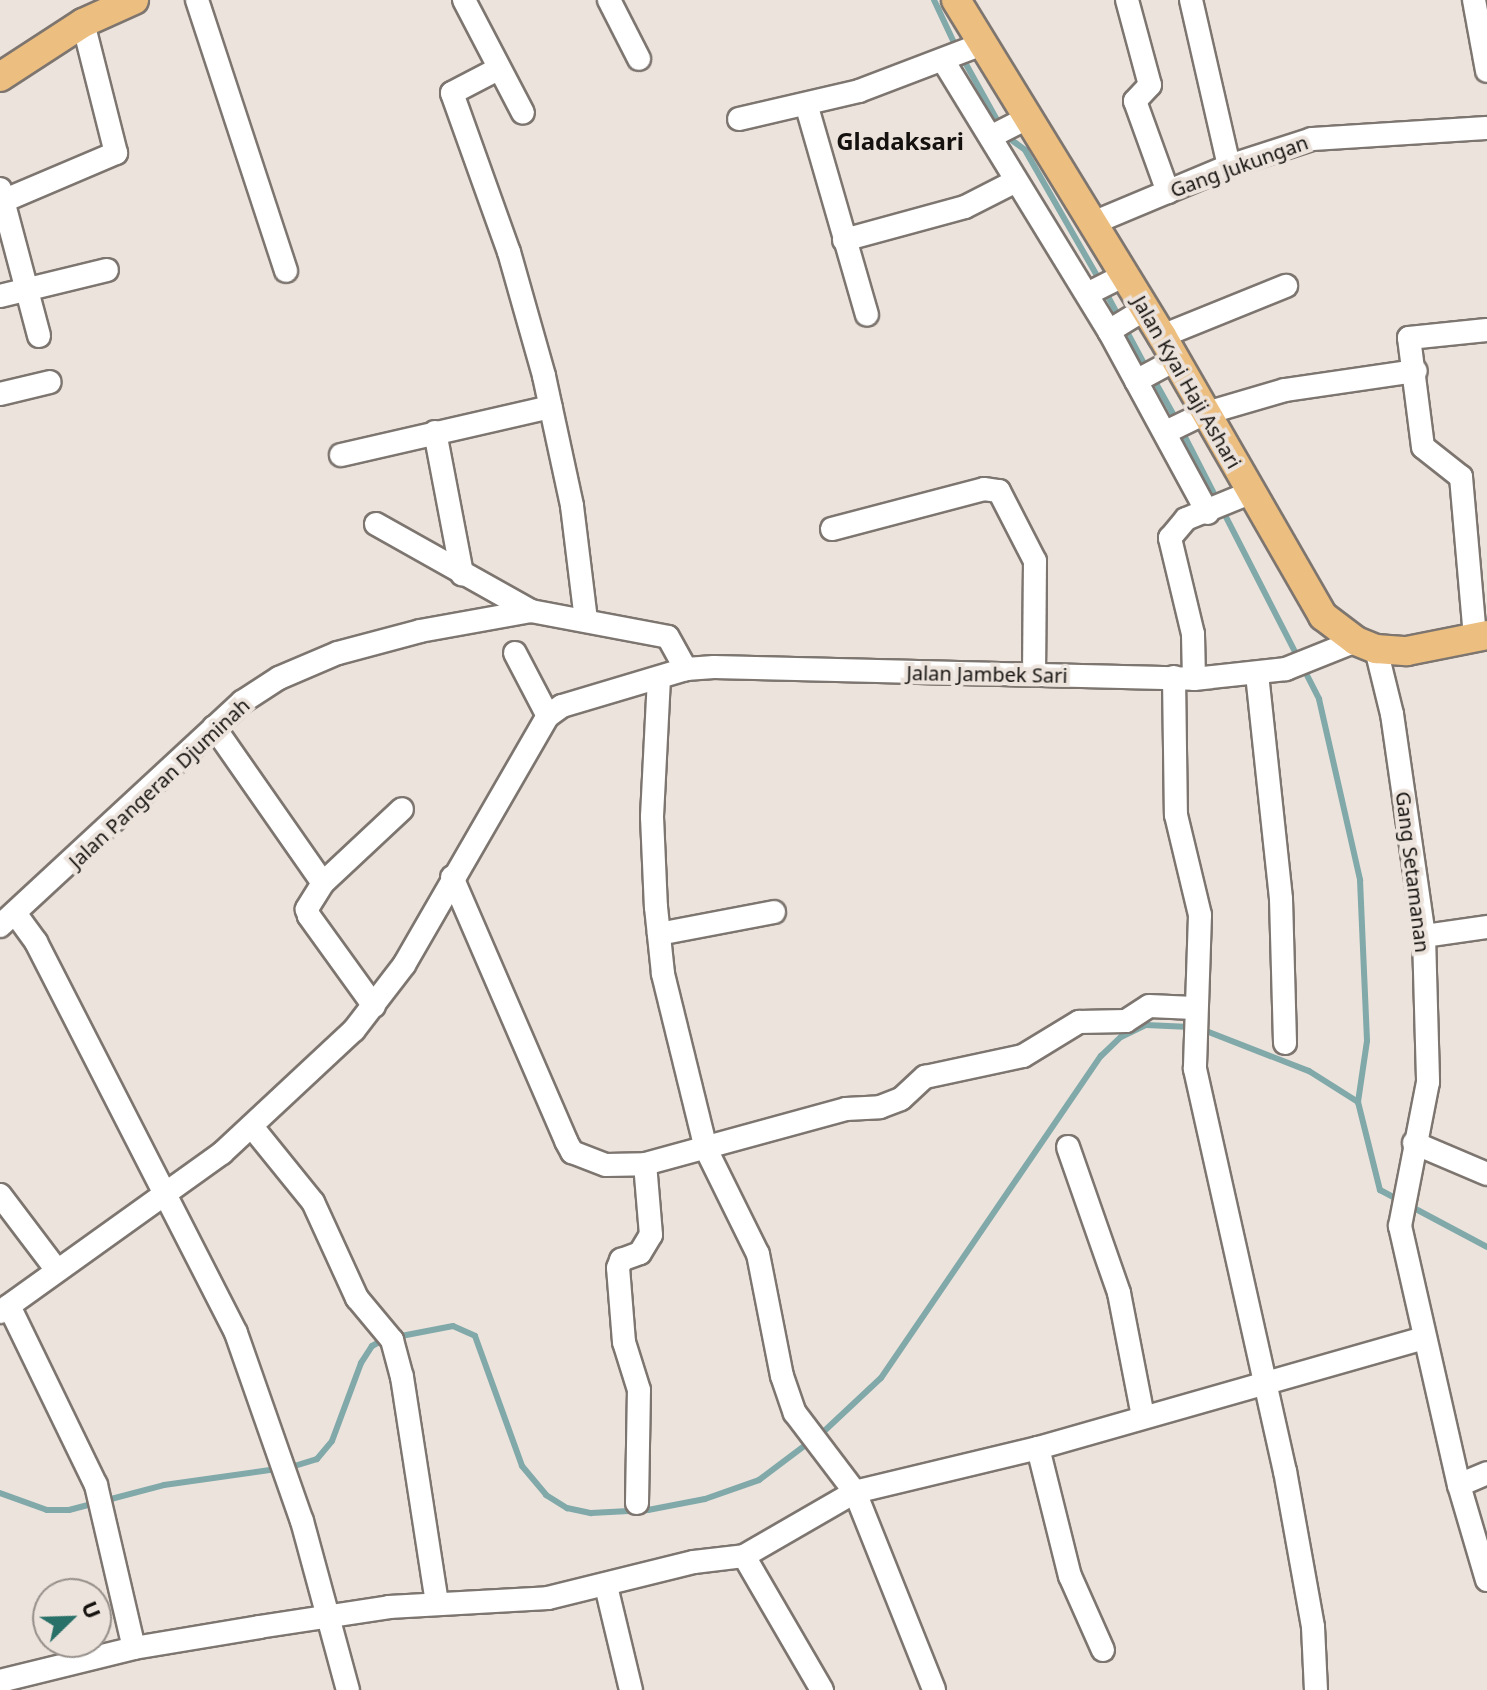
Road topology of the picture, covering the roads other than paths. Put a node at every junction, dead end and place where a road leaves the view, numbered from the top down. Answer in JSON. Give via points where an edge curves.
{"nodes":[{"id":1,"x":134,"y":0,"type":"edge"},
{"id":2,"x":197,"y":0,"type":"edge"},
{"id":3,"x":464,"y":0,"type":"edge"},
{"id":4,"x":609,"y":0,"type":"edge"},
{"id":5,"x":956,"y":0,"type":"edge"},
{"id":6,"x":1127,"y":0,"type":"edge"},
{"id":7,"x":1191,"y":0,"type":"edge"},
{"id":8,"x":1474,"y":0,"type":"edge"},
{"id":9,"x":83,"y":23,"type":"junction"},
{"id":10,"x":976,"y":47,"type":"junction"},
{"id":11,"x":639,"y":59,"type":"dead end"},
{"id":12,"x":945,"y":61,"type":"junction"},
{"id":13,"x":498,"y":69,"type":"junction"},
{"id":14,"x":1487,"y":71,"type":"edge"},
{"id":15,"x":0,"y":77,"type":"edge"},
{"id":16,"x":807,"y":107,"type":"junction"},
{"id":17,"x":523,"y":113,"type":"dead end"},
{"id":18,"x":739,"y":119,"type":"dead end"},
{"id":19,"x":1022,"y":121,"type":"junction"},
{"id":20,"x":1487,"y":128,"type":"edge"},
{"id":21,"x":996,"y":134,"type":"dead end"},
{"id":22,"x":1229,"y":166,"type":"junction"},
{"id":23,"x":1016,"y":181,"type":"junction"},
{"id":24,"x":1168,"y":192,"type":"junction"},
{"id":25,"x":2,"y":195,"type":"edge"},
{"id":26,"x":1093,"y":223,"type":"junction"},
{"id":27,"x":844,"y":240,"type":"junction"},
{"id":28,"x":107,"y":270,"type":"dead end"},
{"id":29,"x":286,"y":271,"type":"dead end"},
{"id":30,"x":1119,"y":278,"type":"junction"},
{"id":31,"x":1286,"y":286,"type":"dead end"},
{"id":32,"x":27,"y":290,"type":"junction"},
{"id":33,"x":1087,"y":294,"type":"junction"},
{"id":34,"x":0,"y":296,"type":"edge"},
{"id":35,"x":1140,"y":313,"type":"junction"},
{"id":36,"x":867,"y":315,"type":"dead end"},
{"id":37,"x":1487,"y":330,"type":"edge"},
{"id":38,"x":1109,"y":331,"type":"junction"},
{"id":39,"x":39,"y":336,"type":"dead end"},
{"id":40,"x":1166,"y":354,"type":"junction"},
{"id":41,"x":1416,"y":371,"type":"junction"},
{"id":42,"x":1136,"y":381,"type":"junction"},
{"id":43,"x":50,"y":382,"type":"dead end"},
{"id":44,"x":0,"y":394,"type":"edge"},
{"id":45,"x":551,"y":407,"type":"junction"},
{"id":46,"x":1198,"y":416,"type":"junction"},
{"id":47,"x":435,"y":432,"type":"junction"},
{"id":48,"x":1166,"y":432,"type":"junction"},
{"id":49,"x":341,"y":455,"type":"dead end"},
{"id":50,"x":1246,"y":495,"type":"junction"},
{"id":51,"x":1212,"y":512,"type":"junction"},
{"id":52,"x":376,"y":524,"type":"dead end"},
{"id":53,"x":832,"y":529,"type":"dead end"},
{"id":54,"x":462,"y":574,"type":"junction"},
{"id":55,"x":531,"y":611,"type":"junction"},
{"id":56,"x":586,"y":620,"type":"junction"},
{"id":57,"x":1481,"y":636,"type":"edge"},
{"id":58,"x":1366,"y":645,"type":"junction"},
{"id":59,"x":515,"y":653,"type":"dead end"},
{"id":60,"x":686,"y":669,"type":"junction"},
{"id":61,"x":1257,"y":674,"type":"junction"},
{"id":62,"x":1034,"y":675,"type":"junction"},
{"id":63,"x":659,"y":678,"type":"junction"},
{"id":64,"x":1184,"y":678,"type":"junction"},
{"id":65,"x":548,"y":716,"type":"junction"},
{"id":66,"x":214,"y":727,"type":"junction"},
{"id":67,"x":402,"y":809,"type":"dead end"},
{"id":68,"x":452,"y":877,"type":"junction"},
{"id":69,"x":323,"y":883,"type":"junction"},
{"id":70,"x":774,"y":912,"type":"dead end"},
{"id":71,"x":8,"y":920,"type":"edge"},
{"id":72,"x":1487,"y":927,"type":"edge"},
{"id":73,"x":659,"y":934,"type":"junction"},
{"id":74,"x":1424,"y":936,"type":"junction"},
{"id":75,"x":374,"y":1006,"type":"junction"},
{"id":76,"x":1194,"y":1011,"type":"junction"},
{"id":77,"x":1285,"y":1043,"type":"dead end"},
{"id":78,"x":253,"y":1128,"type":"junction"},
{"id":79,"x":1414,"y":1143,"type":"junction"},
{"id":80,"x":1068,"y":1147,"type":"dead end"},
{"id":81,"x":706,"y":1149,"type":"junction"},
{"id":82,"x":645,"y":1164,"type":"junction"},
{"id":83,"x":1487,"y":1174,"type":"edge"},
{"id":84,"x":0,"y":1195,"type":"edge"},
{"id":85,"x":163,"y":1195,"type":"junction"},
{"id":86,"x":56,"y":1269,"type":"junction"},
{"id":87,"x":4,"y":1309,"type":"edge"},
{"id":88,"x":1423,"y":1338,"type":"junction"},
{"id":89,"x":1264,"y":1382,"type":"junction"},
{"id":90,"x":1143,"y":1417,"type":"junction"},
{"id":91,"x":1038,"y":1448,"type":"junction"},
{"id":92,"x":1487,"y":1473,"type":"edge"},
{"id":93,"x":1459,"y":1485,"type":"junction"},
{"id":94,"x":855,"y":1492,"type":"junction"},
{"id":95,"x":637,"y":1503,"type":"dead end"},
{"id":96,"x":744,"y":1556,"type":"junction"},
{"id":97,"x":1487,"y":1580,"type":"edge"},
{"id":98,"x":606,"y":1586,"type":"junction"},
{"id":99,"x":437,"y":1603,"type":"junction"},
{"id":100,"x":328,"y":1616,"type":"junction"},
{"id":101,"x":134,"y":1648,"type":"junction"},
{"id":102,"x":1103,"y":1650,"type":"dead end"},
{"id":103,"x":0,"y":1681,"type":"edge"},
{"id":104,"x":348,"y":1690,"type":"edge"},
{"id":105,"x":631,"y":1690,"type":"edge"},
{"id":106,"x":822,"y":1690,"type":"edge"},
{"id":107,"x":934,"y":1690,"type":"edge"},
{"id":108,"x":1316,"y":1690,"type":"edge"}],
"edges":[{"from":1,"to":9,"type":"main road"},
{"from":2,"to":29,"type":"street"},
{"from":3,"to":13,"type":"street"},
{"from":4,"to":11,"type":"street"},
{"from":5,"to":10,"type":"main road","name":"Jalan Kyai Haji Ashari"},
{"from":6,"to":24,"type":"street","via":[[1150,85],[1135,101]]},
{"from":7,"to":22,"type":"street"},
{"from":8,"to":14,"type":"street"},
{"from":9,"to":15,"type":"main road"},
{"from":9,"to":25,"type":"street","via":[[116,153]]},
{"from":10,"to":12,"type":"street"},
{"from":10,"to":19,"type":"main road","name":"Jalan Kyai Haji Ashari"},
{"from":12,"to":16,"type":"street"},
{"from":12,"to":23,"type":"street"},
{"from":13,"to":17,"type":"street"},
{"from":13,"to":45,"type":"street","via":[[456,86],[452,93],[509,252]]},
{"from":16,"to":18,"type":"street"},
{"from":16,"to":27,"type":"street"},
{"from":19,"to":21,"type":"street"},
{"from":19,"to":26,"type":"main road","name":"Jalan Kyai Haji Ashari"},
{"from":20,"to":22,"type":"street","name":"Gang Jukungan","via":[[1344,133]]},
{"from":22,"to":24,"type":"street","name":"Gang Jukungan"},
{"from":23,"to":27,"type":"street","via":[[965,207]]},
{"from":23,"to":33,"type":"street"},
{"from":24,"to":26,"type":"street","name":"Gang Jukungan"},
{"from":25,"to":32,"type":"street"},
{"from":26,"to":30,"type":"main road","name":"Jalan Kyai Haji Ashari"},
{"from":27,"to":36,"type":"street"},
{"from":28,"to":32,"type":"street"},
{"from":30,"to":33,"type":"street"},
{"from":30,"to":35,"type":"main road","name":"Jalan Kyai Haji Ashari"},
{"from":31,"to":40,"type":"street","via":[[1216,310]]},
{"from":32,"to":34,"type":"street"},
{"from":32,"to":39,"type":"street"},
{"from":33,"to":38,"type":"street"},
{"from":35,"to":38,"type":"street"},
{"from":35,"to":40,"type":"main road","name":"Jalan Kyai Haji Ashari"},
{"from":37,"to":41,"type":"street","via":[[1409,338]]},
{"from":38,"to":42,"type":"street"},
{"from":40,"to":42,"type":"street"},
{"from":40,"to":46,"type":"main road","name":"Jalan Kyai Haji Ashari"},
{"from":41,"to":46,"type":"street","via":[[1310,384]]},
{"from":41,"to":57,"type":"street","via":[[1424,451],[1461,477]]},
{"from":42,"to":48,"type":"street"},
{"from":43,"to":44,"type":"street"},
{"from":45,"to":47,"type":"street"},
{"from":45,"to":56,"type":"street","via":[[572,506]]},
{"from":46,"to":48,"type":"street"},
{"from":46,"to":50,"type":"main road","name":"Jalan Kyai Haji Ashari"},
{"from":47,"to":49,"type":"street"},
{"from":47,"to":54,"type":"street"},
{"from":48,"to":51,"type":"street"},
{"from":50,"to":51,"type":"street"},
{"from":50,"to":58,"type":"main road","name":"Jalan Kyai Haji Ashari","via":[[1323,616]]},
{"from":51,"to":64,"type":"street","via":[[1179,524],[1170,538],[1193,634]]},
{"from":52,"to":54,"type":"street"},
{"from":53,"to":62,"type":"street","via":[[984,489],[999,491],[1035,561]]},
{"from":54,"to":55,"type":"street"},
{"from":55,"to":56,"type":"street","name":"Jalan Pangeran Djuminah"},
{"from":55,"to":66,"type":"street","name":"Jalan Pangeran Djuminah","via":[[420,631],[338,653],[279,678]]},
{"from":56,"to":60,"type":"street","name":"Jalan Pangeran Djuminah","via":[[668,637]]},
{"from":57,"to":58,"type":"main road","via":[[1407,651]]},
{"from":58,"to":61,"type":"street","name":"Jalan Jambek Sari"},
{"from":58,"to":74,"type":"street","name":"Gang Setamanan","via":[[1392,714]]},
{"from":59,"to":65,"type":"street"},
{"from":60,"to":62,"type":"street","name":"Jalan Jambek Sari"},
{"from":60,"to":63,"type":"street","name":"Jalan Jambek Sari"},
{"from":61,"to":64,"type":"street","name":"Jalan Jambek Sari"},
{"from":61,"to":77,"type":"street","via":[[1281,899]]},
{"from":62,"to":64,"type":"street","name":"Jalan Jambek Sari"},
{"from":63,"to":65,"type":"street","name":"Jalan Jambek Sari","via":[[583,698]]},
{"from":63,"to":73,"type":"street","via":[[652,817]]},
{"from":64,"to":76,"type":"street","via":[[1176,815],[1200,915]]},
{"from":65,"to":68,"type":"street"},
{"from":66,"to":69,"type":"street"},
{"from":66,"to":71,"type":"street","name":"Jalan Pangeran Djuminah"},
{"from":67,"to":69,"type":"street"},
{"from":68,"to":75,"type":"street","via":[[404,965]]},
{"from":68,"to":82,"type":"street","via":[[572,1152],[606,1165]]},
{"from":69,"to":75,"type":"street","via":[[307,909],[309,916]]},
{"from":70,"to":73,"type":"street"},
{"from":71,"to":85,"type":"street","via":[[36,942]]},
{"from":72,"to":74,"type":"street"},
{"from":73,"to":81,"type":"street","via":[[663,974]]},
{"from":74,"to":79,"type":"street","name":"Gang Setamanan","via":[[1428,1082]]},
{"from":75,"to":78,"type":"street"},
{"from":76,"to":81,"type":"street","via":[[1149,1006],[1126,1021],[1079,1022],[1023,1056],[925,1077],[895,1102],[846,1109]]},
{"from":76,"to":89,"type":"street","via":[[1198,1087]]},
{"from":78,"to":85,"type":"street"},
{"from":78,"to":99,"type":"street","via":[[313,1202],[357,1298],[392,1340]]},
{"from":79,"to":83,"type":"street"},
{"from":79,"to":88,"type":"street","name":"Gang Setamanan","via":[[1400,1226]]},
{"from":80,"to":90,"type":"street","via":[[1119,1293]]},
{"from":81,"to":82,"type":"street"},
{"from":81,"to":94,"type":"street","via":[[740,1208],[758,1254],[782,1376],[802,1427]]},
{"from":82,"to":95,"type":"street","via":[[651,1235],[640,1253],[621,1260],[618,1268],[624,1342],[639,1390]]},
{"from":84,"to":86,"type":"street"},
{"from":85,"to":86,"type":"street"},
{"from":85,"to":100,"type":"street","via":[[236,1333]]},
{"from":86,"to":87,"type":"street"},
{"from":87,"to":101,"type":"street","via":[[96,1485]]},
{"from":88,"to":89,"type":"street"},
{"from":88,"to":93,"type":"street","name":"Gang Setamanan"},
{"from":89,"to":90,"type":"street"},
{"from":89,"to":108,"type":"street","via":[[1313,1627]]},
{"from":90,"to":91,"type":"street"},
{"from":91,"to":94,"type":"street"},
{"from":91,"to":102,"type":"street","via":[[1070,1576]]},
{"from":92,"to":93,"type":"street"},
{"from":93,"to":97,"type":"street","name":"Gang Setamanan"},
{"from":94,"to":96,"type":"street"},
{"from":94,"to":107,"type":"street"},
{"from":96,"to":98,"type":"street","via":[[694,1562]]},
{"from":96,"to":106,"type":"street"},
{"from":98,"to":99,"type":"street","via":[[548,1598]]},
{"from":98,"to":105,"type":"street"},
{"from":99,"to":100,"type":"street"},
{"from":100,"to":101,"type":"street"},
{"from":100,"to":104,"type":"street"},
{"from":101,"to":103,"type":"street"}]}
